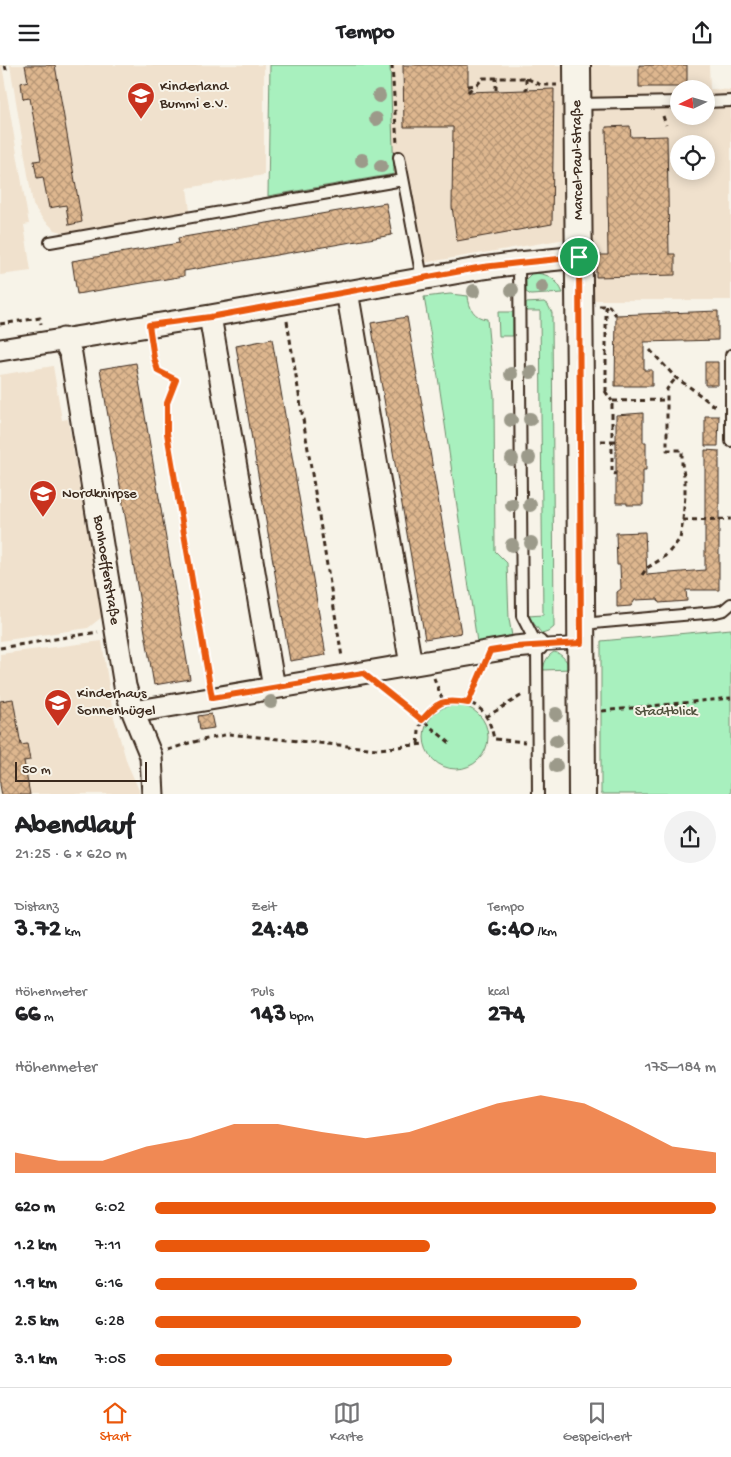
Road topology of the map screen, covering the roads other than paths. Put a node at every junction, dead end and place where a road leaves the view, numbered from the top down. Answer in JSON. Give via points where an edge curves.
{"nodes":[{"id":1,"x":572,"y":85,"type":"edge"},
{"id":2,"x":670,"y":101,"type":"edge"},
{"id":3,"x":731,"y":101,"type":"edge"},
{"id":4,"x":715,"y":102,"type":"edge"},
{"id":5,"x":399,"y":157,"type":"dead end"},
{"id":6,"x":403,"y":180,"type":"junction"},
{"id":7,"x":50,"y":242,"type":"dead end"},
{"id":8,"x":579,"y":257,"type":"junction"},
{"id":9,"x":519,"y":263,"type":"junction"},
{"id":10,"x":422,"y":278,"type":"junction"},
{"id":11,"x":347,"y":291,"type":"junction"},
{"id":12,"x":210,"y":317,"type":"junction"},
{"id":13,"x":63,"y":339,"type":"junction"},
{"id":14,"x":0,"y":350,"type":"edge"},
{"id":15,"x":731,"y":355,"type":"edge"},
{"id":16,"x":730,"y":405,"type":"edge"},
{"id":17,"x":731,"y":441,"type":"edge"},
{"id":18,"x":731,"y":604,"type":"edge"},
{"id":19,"x":581,"y":633,"type":"junction"},
{"id":20,"x":537,"y":645,"type":"junction"},
{"id":21,"x":411,"y":665,"type":"junction"},
{"id":22,"x":274,"y":688,"type":"junction"},
{"id":23,"x":133,"y":712,"type":"junction"},
{"id":24,"x":153,"y":794,"type":"edge"},
{"id":25,"x":538,"y":794,"type":"edge"},
{"id":26,"x":582,"y":794,"type":"edge"}],
"edges":[{"from":1,"to":2,"type":"lane"},
{"from":1,"to":8,"type":"street","name":"Marcel-Paul-Straße"},
{"from":3,"to":4,"type":"lane"},
{"from":5,"to":6,"type":"lane"},
{"from":6,"to":7,"type":"lane"},
{"from":6,"to":10,"type":"lane"},
{"from":8,"to":9,"type":"street"},
{"from":8,"to":19,"type":"street","name":"Marcel-Paul-Straße"},
{"from":9,"to":10,"type":"street"},
{"from":9,"to":20,"type":"lane","via":[[522,617]]},
{"from":10,"to":11,"type":"street"},
{"from":11,"to":12,"type":"street"},
{"from":11,"to":21,"type":"street"},
{"from":12,"to":13,"type":"street"},
{"from":12,"to":22,"type":"street"},
{"from":13,"to":14,"type":"street"},
{"from":13,"to":23,"type":"street","name":"Bonhoefferstraße","via":[[71,354],[115,629]]},
{"from":15,"to":16,"type":"lane"},
{"from":16,"to":17,"type":"lane"},
{"from":18,"to":19,"type":"lane","via":[[716,612]]},
{"from":19,"to":20,"type":"lane"},
{"from":19,"to":26,"type":"street","name":"Marcel-Paul-Straße"},
{"from":20,"to":21,"type":"street"},
{"from":20,"to":25,"type":"lane"},
{"from":21,"to":22,"type":"street"},
{"from":22,"to":23,"type":"street"},
{"from":23,"to":24,"type":"street","name":"Bonhoefferstraße","via":[[151,756]]}]}
